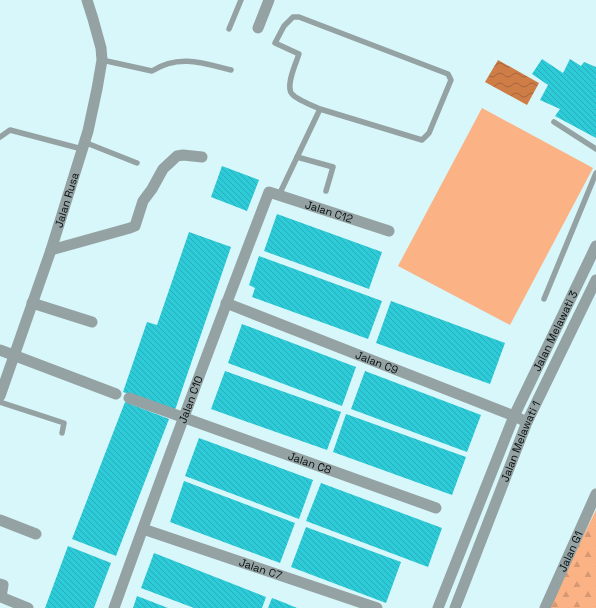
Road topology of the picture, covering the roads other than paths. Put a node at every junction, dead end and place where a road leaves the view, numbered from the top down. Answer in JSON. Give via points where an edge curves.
{"nodes":[{"id":1,"x":87,"y":0,"type":"edge"},
{"id":2,"x":241,"y":0,"type":"edge"},
{"id":3,"x":269,"y":0,"type":"edge"},
{"id":4,"x":258,"y":28,"type":"dead end"},
{"id":5,"x":229,"y":29,"type":"dead end"},
{"id":6,"x":102,"y":60,"type":"junction"},
{"id":7,"x":231,"y":70,"type":"dead end"},
{"id":8,"x":320,"y":109,"type":"junction"},
{"id":9,"x":554,"y":122,"type":"dead end"},
{"id":10,"x":0,"y":136,"type":"edge"},
{"id":11,"x":83,"y":146,"type":"junction"},
{"id":12,"x":596,"y":150,"type":"edge"},
{"id":13,"x":202,"y":157,"type":"dead end"},
{"id":14,"x":297,"y":157,"type":"junction"},
{"id":15,"x":137,"y":163,"type":"dead end"},
{"id":16,"x":596,"y":174,"type":"edge"},
{"id":17,"x":326,"y":191,"type":"dead end"},
{"id":18,"x":274,"y":193,"type":"junction"},
{"id":19,"x":389,"y":231,"type":"dead end"},
{"id":20,"x":596,"y":246,"type":"edge"},
{"id":21,"x":51,"y":250,"type":"junction"},
{"id":22,"x":596,"y":280,"type":"edge"},
{"id":23,"x":544,"y":299,"type":"dead end"},
{"id":24,"x":32,"y":302,"type":"junction"},
{"id":25,"x":226,"y":303,"type":"junction"},
{"id":26,"x":92,"y":322,"type":"dead end"},
{"id":27,"x":0,"y":350,"type":"edge"},
{"id":28,"x":14,"y":356,"type":"junction"},
{"id":29,"x":116,"y":394,"type":"dead end"},
{"id":30,"x":0,"y":396,"type":"edge"},
{"id":31,"x":129,"y":398,"type":"dead end"},
{"id":32,"x":0,"y":402,"type":"edge"},
{"id":33,"x":514,"y":416,"type":"junction"},
{"id":34,"x":183,"y":418,"type":"junction"},
{"id":35,"x":527,"y":422,"type":"junction"},
{"id":36,"x":62,"y":433,"type":"dead end"},
{"id":37,"x":596,"y":494,"type":"edge"},
{"id":38,"x":436,"y":508,"type":"dead end"},
{"id":39,"x":0,"y":520,"type":"edge"},
{"id":40,"x":143,"y":529,"type":"junction"},
{"id":41,"x":36,"y":534,"type":"dead end"},
{"id":42,"x":0,"y":584,"type":"edge"},
{"id":43,"x":28,"y":608,"type":"edge"},
{"id":44,"x":114,"y":608,"type":"edge"},
{"id":45,"x":377,"y":608,"type":"edge"},
{"id":46,"x":438,"y":608,"type":"edge"},
{"id":47,"x":454,"y":608,"type":"edge"},
{"id":48,"x":545,"y":608,"type":"edge"}],
"edges":[{"from":1,"to":6,"type":"street","name":"Jalan Rusa"},
{"from":2,"to":5,"type":"lane"},
{"from":3,"to":4,"type":"street"},
{"from":6,"to":7,"type":"lane","via":[[152,71],[176,62],[195,61]]},
{"from":6,"to":11,"type":"street","name":"Jalan Rusa","via":[[98,90]]},
{"from":8,"to":8,"type":"lane","via":[[422,140],[429,133],[451,80],[448,74],[299,17],[293,17],[284,26],[275,43],[299,54],[289,83],[289,91]]},
{"from":8,"to":14,"type":"lane"},
{"from":9,"to":12,"type":"lane"},
{"from":10,"to":11,"type":"lane","via":[[10,130]]},
{"from":11,"to":15,"type":"lane"},
{"from":11,"to":21,"type":"street","name":"Jalan Rusa"},
{"from":13,"to":21,"type":"street","via":[[177,156],[163,169],[143,201],[135,226]]},
{"from":14,"to":17,"type":"lane","via":[[333,167]]},
{"from":14,"to":18,"type":"lane"},
{"from":16,"to":23,"type":"lane"},
{"from":18,"to":19,"type":"street","name":"Jalan C12"},
{"from":18,"to":25,"type":"street","name":"Jalan C10"},
{"from":20,"to":33,"type":"street","name":"Jalan Melawati 3"},
{"from":21,"to":24,"type":"street","name":"Jalan Rusa"},
{"from":22,"to":35,"type":"street","name":"Jalan Melawati 1"},
{"from":24,"to":26,"type":"street"},
{"from":24,"to":28,"type":"street","name":"Jalan Rusa"},
{"from":25,"to":33,"type":"street","name":"Jalan C9"},
{"from":25,"to":34,"type":"street","name":"Jalan C10"},
{"from":27,"to":28,"type":"street"},
{"from":28,"to":29,"type":"street"},
{"from":28,"to":30,"type":"street","name":"Jalan Rusa"},
{"from":31,"to":34,"type":"street","name":"Jalan C8"},
{"from":32,"to":36,"type":"lane","via":[[64,423]]},
{"from":33,"to":35,"type":"street","name":"Jalan C9"},
{"from":33,"to":46,"type":"street","name":"Jalan Melawati 1"},
{"from":34,"to":38,"type":"street","name":"Jalan C8"},
{"from":34,"to":40,"type":"street","name":"Jalan C10"},
{"from":35,"to":47,"type":"street","name":"Jalan Melawati 1"},
{"from":37,"to":48,"type":"street","name":"Jalan G1"},
{"from":39,"to":41,"type":"street"},
{"from":40,"to":44,"type":"street","name":"Jalan C10"},
{"from":40,"to":45,"type":"street","name":"Jalan C7"},
{"from":42,"to":43,"type":"street","via":[[3,585],[1,597]]}]}
